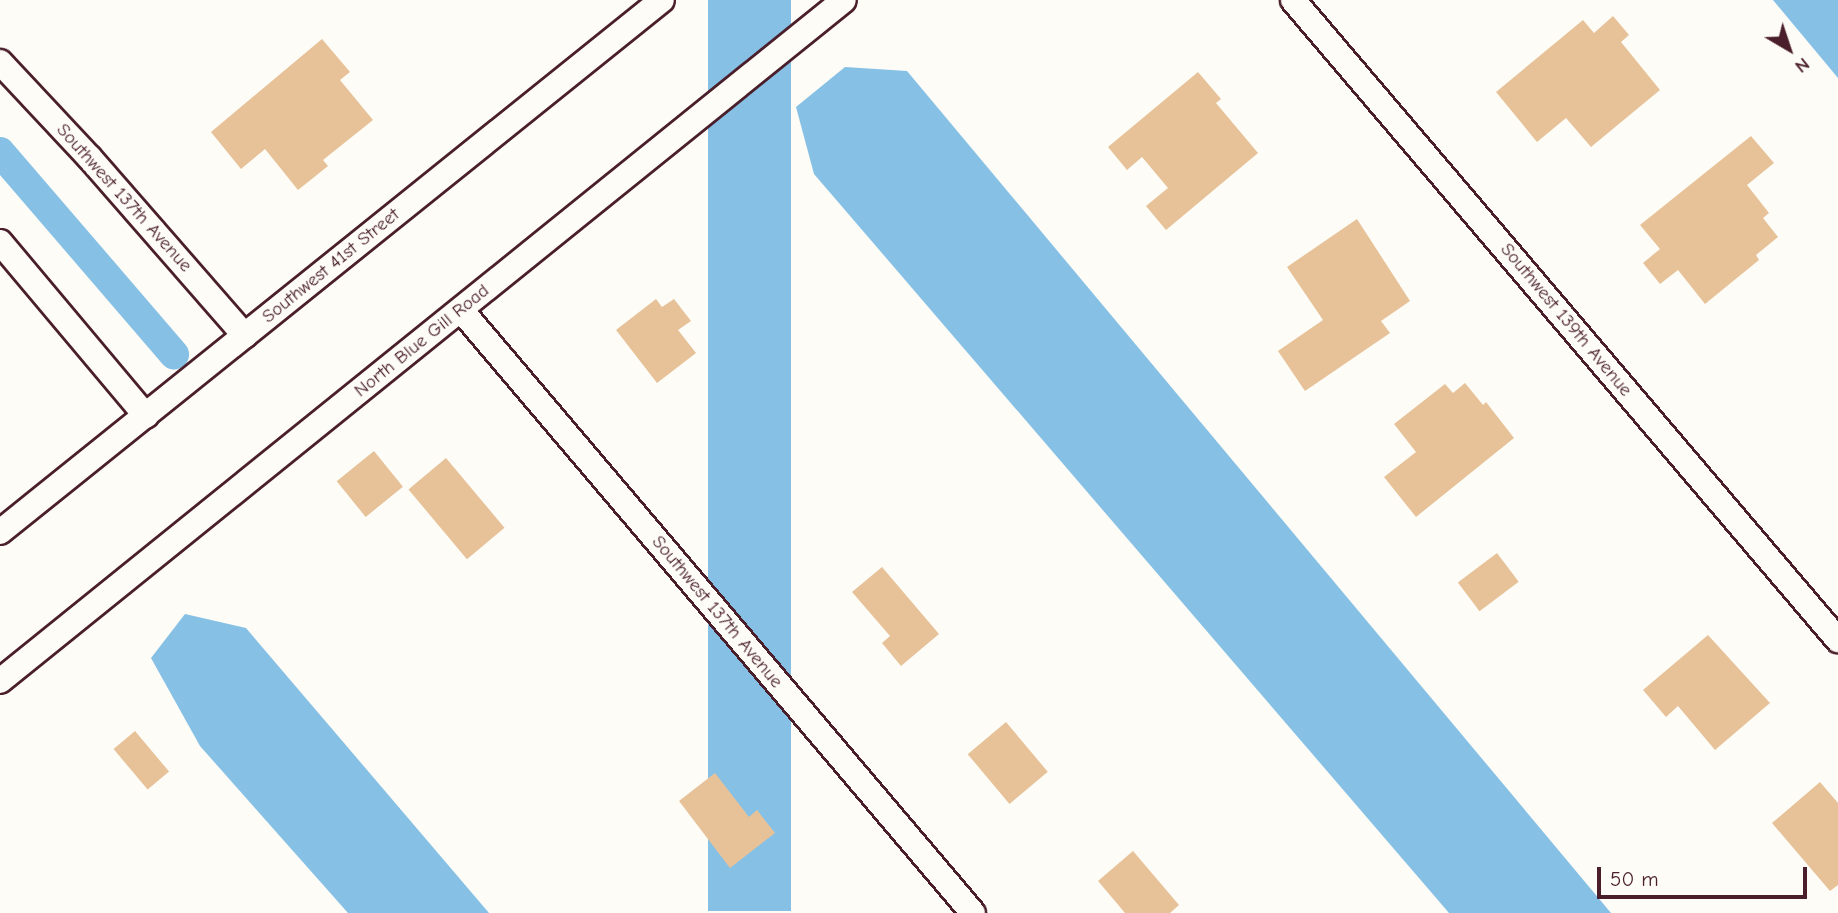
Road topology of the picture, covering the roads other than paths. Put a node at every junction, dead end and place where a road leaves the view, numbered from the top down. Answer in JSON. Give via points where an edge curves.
{"nodes":[{"id":1,"x":662,"y":0,"type":"edge"},
{"id":2,"x":844,"y":0,"type":"edge"},
{"id":3,"x":1293,"y":0,"type":"edge"},
{"id":4,"x":0,"y":62,"type":"edge"},
{"id":5,"x":0,"y":242,"type":"edge"},
{"id":6,"x":461,"y":310,"type":"junction"},
{"id":7,"x":245,"y":336,"type":"junction"},
{"id":8,"x":146,"y":416,"type":"junction"},
{"id":9,"x":0,"y":532,"type":"edge"},
{"id":10,"x":1838,"y":640,"type":"edge"},
{"id":11,"x":0,"y":681,"type":"edge"},
{"id":12,"x":973,"y":913,"type":"edge"}],
"edges":[{"from":1,"to":7,"type":"street","name":"Southwest 41st Street"},
{"from":2,"to":6,"type":"street","name":"North Blue Gill Road"},
{"from":3,"to":10,"type":"street","name":"Southwest 139th Avenue"},
{"from":4,"to":7,"type":"street","name":"Southwest 137th Avenue"},
{"from":5,"to":8,"type":"street"},
{"from":6,"to":11,"type":"street","name":"North Blue Gill Road"},
{"from":6,"to":12,"type":"street","name":"Southwest 137th Avenue"},
{"from":7,"to":8,"type":"street","name":"Southwest 41st Street"},
{"from":8,"to":9,"type":"street","name":"Southwest 41st Street"}]}
